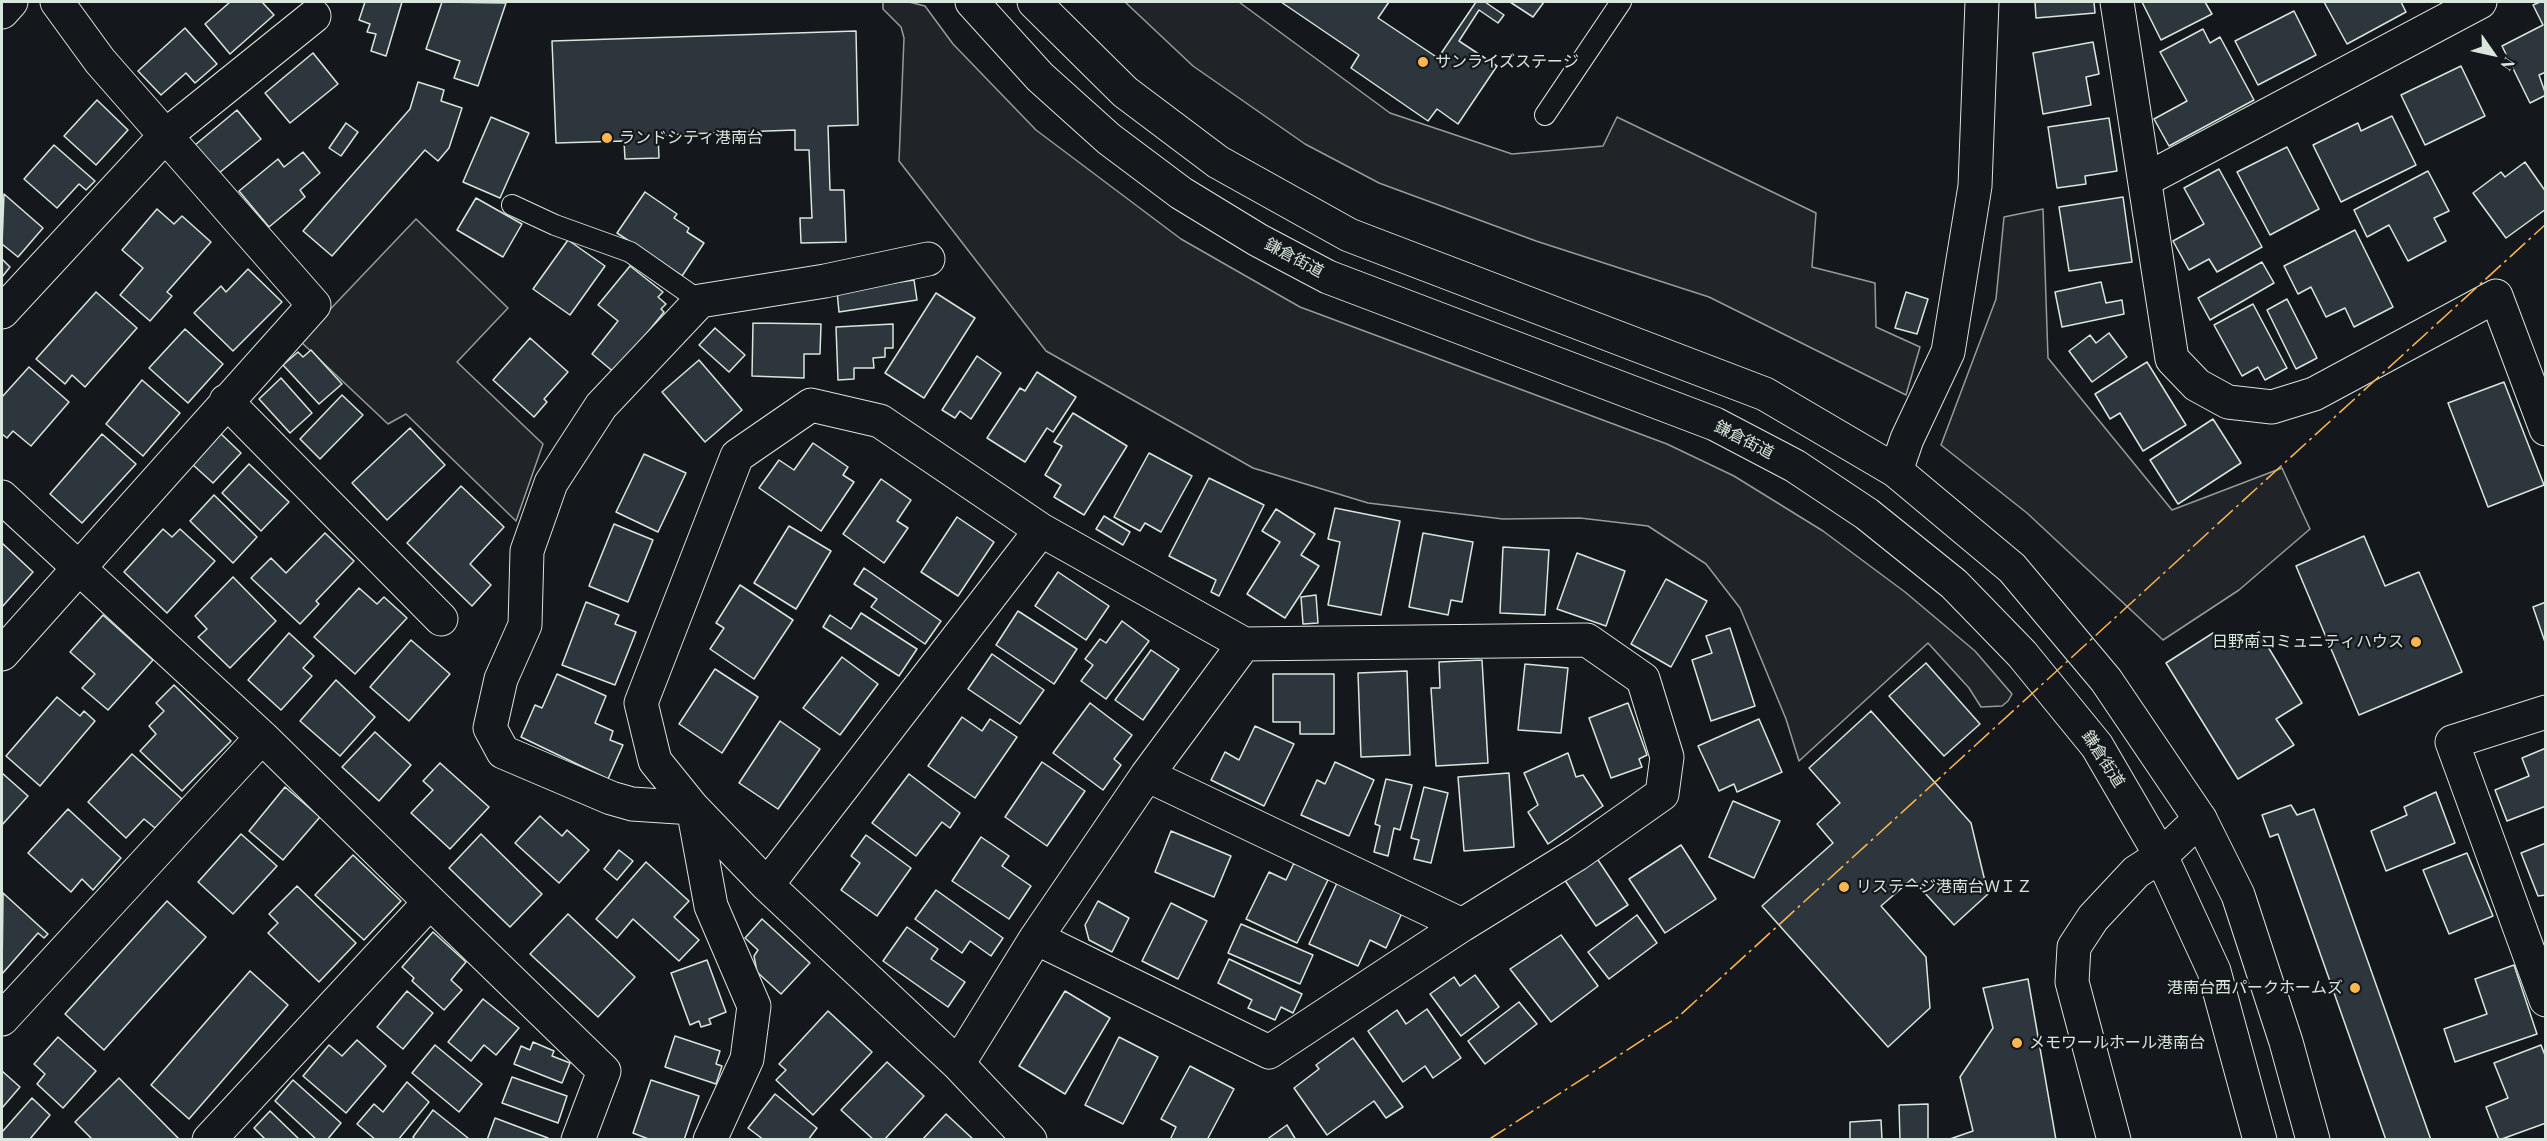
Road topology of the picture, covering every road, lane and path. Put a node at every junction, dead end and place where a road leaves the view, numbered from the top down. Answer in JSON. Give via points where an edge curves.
{"nodes":[{"id":1,"x":11,"y":2,"type":"edge"},
{"id":2,"x":57,"y":2,"type":"edge"},
{"id":3,"x":972,"y":2,"type":"edge"},
{"id":4,"x":1034,"y":2,"type":"edge"},
{"id":5,"x":1621,"y":2,"type":"edge"},
{"id":6,"x":1982,"y":2,"type":"edge"},
{"id":7,"x":2117,"y":2,"type":"edge"},
{"id":8,"x":2480,"y":2,"type":"edge"},
{"id":9,"x":2,"y":12,"type":"edge"},
{"id":10,"x":314,"y":16,"type":"dead end"},
{"id":11,"x":1545,"y":115,"type":"dead end"},
{"id":12,"x":165,"y":136,"type":"junction"},
{"id":13,"x":2145,"y":180,"type":"junction"},
{"id":14,"x":512,"y":205,"type":"dead end"},
{"id":15,"x":928,"y":259,"type":"dead end"},
{"id":16,"x":700,"y":301,"type":"junction"},
{"id":17,"x":2,"y":312,"type":"edge"},
{"id":18,"x":226,"y":402,"type":"junction"},
{"id":19,"x":2546,"y":429,"type":"edge"},
{"id":20,"x":1896,"y":471,"type":"junction"},
{"id":21,"x":2,"y":497,"type":"edge"},
{"id":22,"x":1041,"y":530,"type":"junction"},
{"id":23,"x":79,"y":567,"type":"junction"},
{"id":24,"x":441,"y":619,"type":"dead end"},
{"id":25,"x":1244,"y":644,"type":"junction"},
{"id":26,"x":2,"y":654,"type":"edge"},
{"id":27,"x":2546,"y":712,"type":"edge"},
{"id":28,"x":262,"y":737,"type":"junction"},
{"id":29,"x":1147,"y":775,"type":"junction"},
{"id":30,"x":693,"y":808,"type":"junction"},
{"id":31,"x":2200,"y":819,"type":"junction"},
{"id":32,"x":2161,"y":856,"type":"junction"},
{"id":33,"x":767,"y":885,"type":"junction"},
{"id":34,"x":430,"y":902,"type":"junction"},
{"id":35,"x":1462,"y":925,"type":"junction"},
{"id":36,"x":1036,"y":938,"type":"junction"},
{"id":37,"x":2546,"y":1000,"type":"edge"},
{"id":38,"x":2,"y":1019,"type":"edge"},
{"id":39,"x":2286,"y":1042,"type":"junction"},
{"id":40,"x":958,"y":1064,"type":"junction"},
{"id":41,"x":2247,"y":1094,"type":"junction"},
{"id":42,"x":209,"y":1140,"type":"edge"},
{"id":43,"x":578,"y":1140,"type":"edge"},
{"id":44,"x":710,"y":1140,"type":"edge"},
{"id":45,"x":1030,"y":1140,"type":"edge"},
{"id":46,"x":2114,"y":1140,"type":"edge"},
{"id":47,"x":2249,"y":1140,"type":"edge"},
{"id":48,"x":2260,"y":1140,"type":"edge"},
{"id":49,"x":2313,"y":1140,"type":"edge"},
{"id":50,"x":2330,"y":1140,"type":"edge"}],
"edges":[{"from":1,"to":9,"type":"street"},
{"from":2,"to":12,"type":"street","via":[[100,61]]},
{"from":3,"to":32,"type":"street","name":"鎌倉街道","via":[[1040,77],[1109,139],[1181,193],[1258,240],[1328,277],[1714,424],[1795,466],[1867,514],[1954,584],[2022,654],[2097,746]]},
{"from":4,"to":20,"type":"street","via":[[1125,92],[1218,162],[1349,235],[1765,394]]},
{"from":5,"to":11,"type":"lane"},
{"from":6,"to":20,"type":"street","via":[[1975,186],[1948,352]]},
{"from":7,"to":13,"type":"street"},
{"from":8,"to":13,"type":"street"},
{"from":10,"to":12,"type":"street"},
{"from":12,"to":17,"type":"street"},
{"from":12,"to":18,"type":"street","via":[[314,305]]},
{"from":13,"to":19,"type":"street","via":[[2172,359],[2197,385],[2228,402],[2272,407],[2314,394],[2496,296]]},
{"from":14,"to":16,"type":"lane","via":[[630,252]]},
{"from":15,"to":16,"type":"street"},
{"from":16,"to":30,"type":"street","via":[[601,406],[551,483],[527,550],[525,625],[501,679],[490,728],[503,752],[611,798],[632,804]]},
{"from":18,"to":23,"type":"street"},
{"from":18,"to":24,"type":"street"},
{"from":20,"to":31,"type":"street","via":[[2012,568],[2106,680]]},
{"from":21,"to":23,"type":"street"},
{"from":22,"to":25,"type":"street"},
{"from":22,"to":30,"type":"street","via":[[880,421],[811,405],[737,456],[641,703],[655,761]]},
{"from":22,"to":33,"type":"street"},
{"from":23,"to":26,"type":"street"},
{"from":23,"to":28,"type":"street"},
{"from":25,"to":29,"type":"street"},
{"from":25,"to":35,"type":"street","via":[[1587,640],[1643,679],[1667,757],[1662,794],[1577,854]]},
{"from":27,"to":37,"type":"street","via":[[2452,742]]},
{"from":28,"to":34,"type":"street"},
{"from":28,"to":38,"type":"street"},
{"from":29,"to":35,"type":"street"},
{"from":29,"to":36,"type":"street"},
{"from":30,"to":33,"type":"street"},
{"from":30,"to":44,"type":"street","via":[[711,906],[754,1006],[747,1059]]},
{"from":31,"to":32,"type":"street"},
{"from":31,"to":39,"type":"street","via":[[2238,895]]},
{"from":32,"to":41,"type":"street","name":"鎌倉街道","via":[[2214,971]]},
{"from":32,"to":46,"type":"street","via":[[2136,872],[2093,918],[2074,947],[2072,982]]},
{"from":33,"to":40,"type":"street"},
{"from":34,"to":42,"type":"street"},
{"from":34,"to":43,"type":"street","via":[[604,1071]]},
{"from":35,"to":36,"type":"street","via":[[1269,1052]]},
{"from":36,"to":40,"type":"street"},
{"from":39,"to":49,"type":"street"},
{"from":39,"to":50,"type":"street"},
{"from":40,"to":45,"type":"street"},
{"from":41,"to":47,"type":"street"},
{"from":41,"to":48,"type":"street","name":"鎌倉街道"}]}
